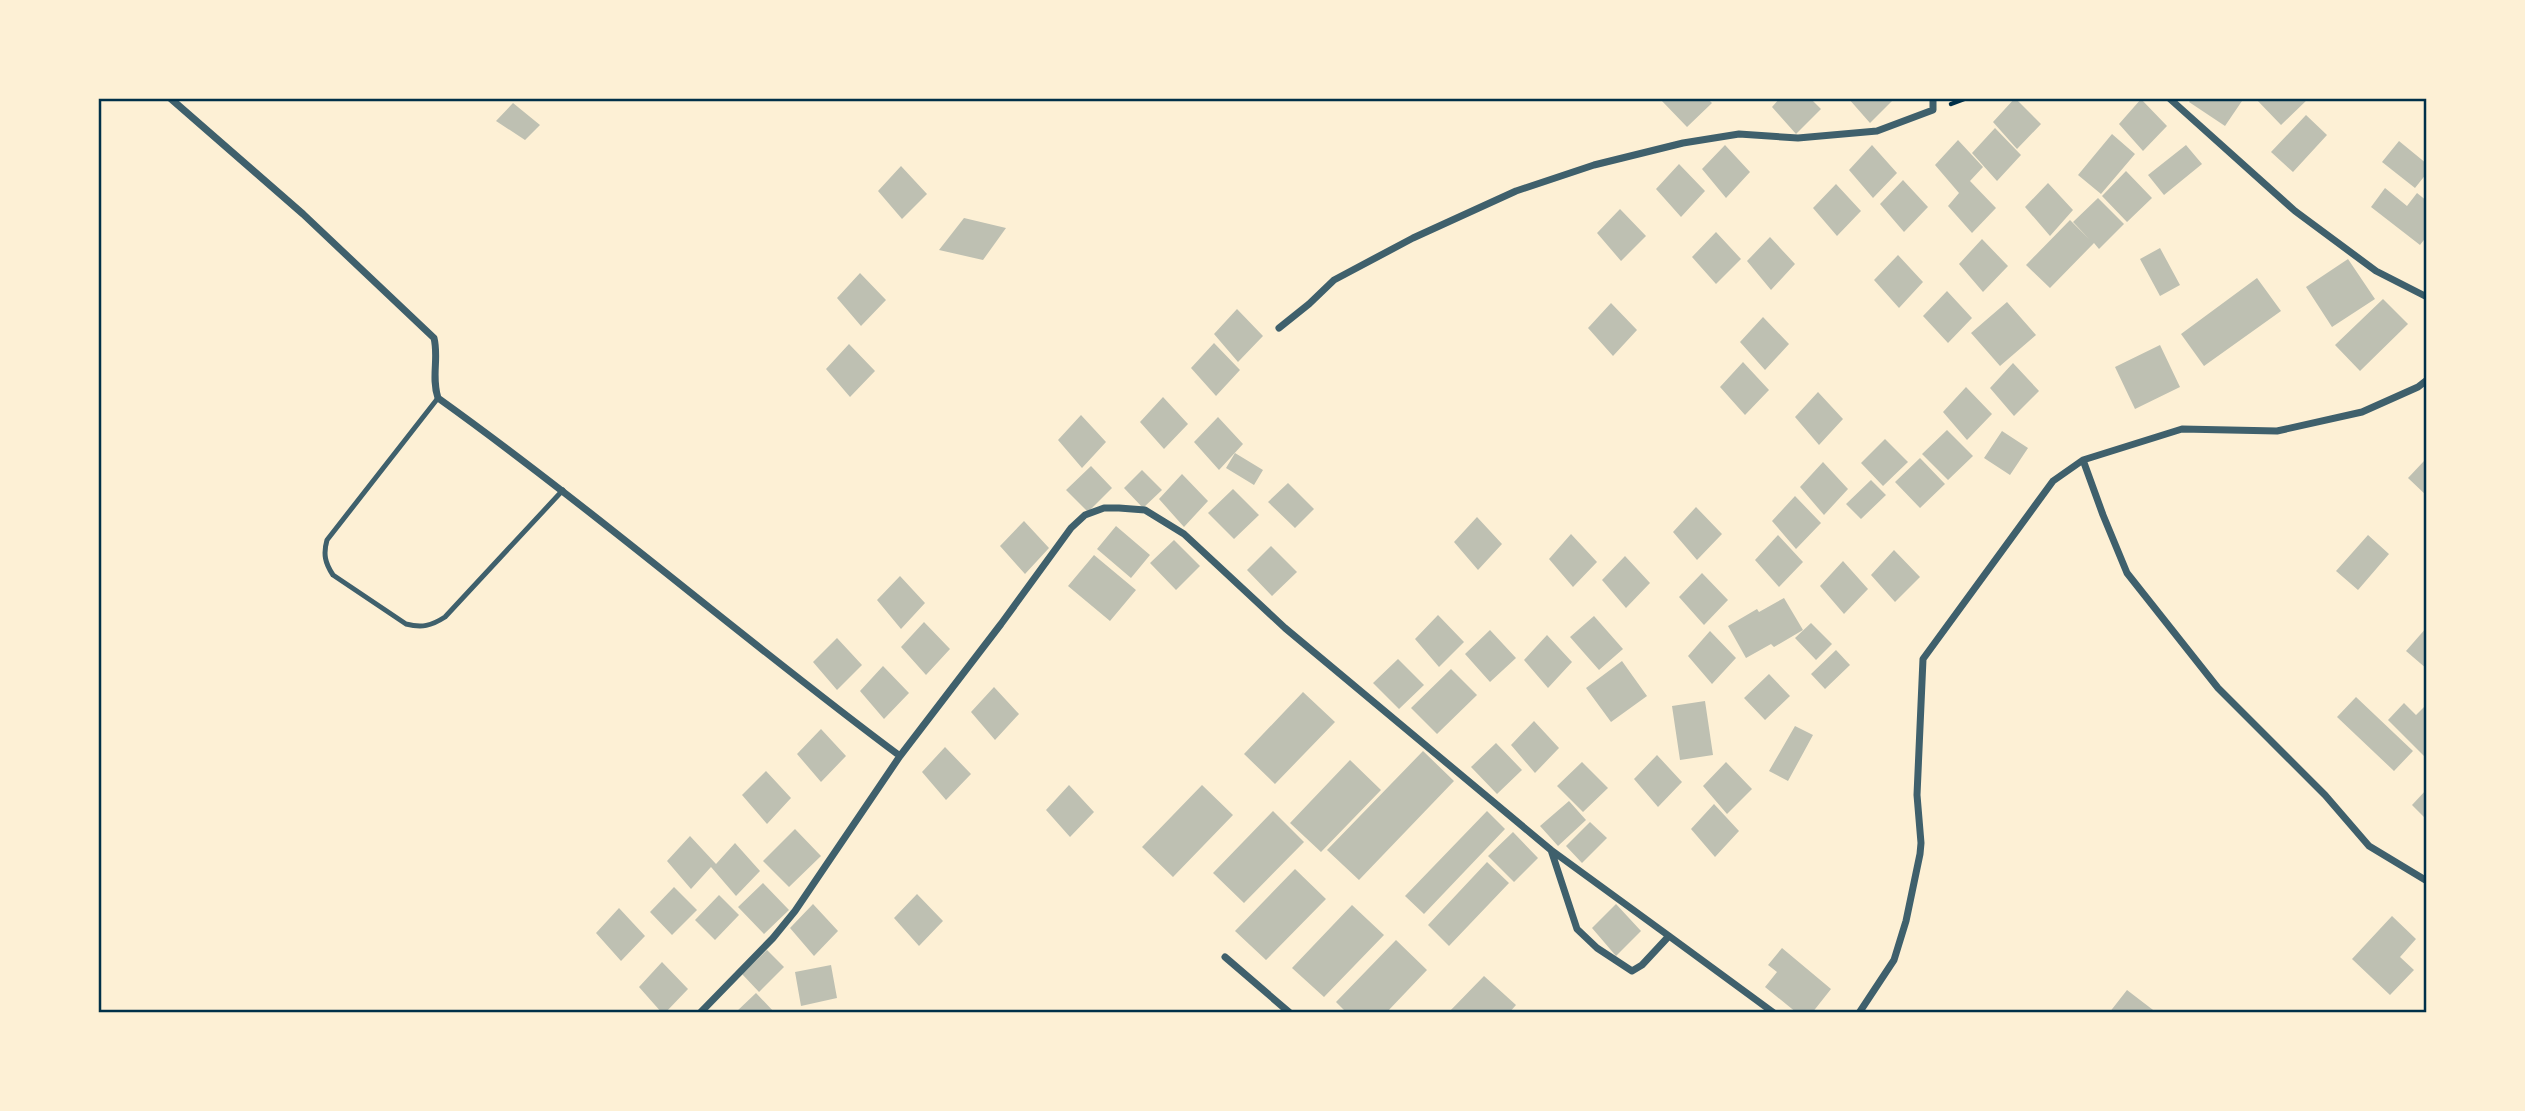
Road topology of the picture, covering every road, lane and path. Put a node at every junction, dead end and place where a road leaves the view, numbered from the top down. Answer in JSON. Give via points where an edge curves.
{"nodes":[{"id":1,"x":170,"y":98,"type":"edge"},
{"id":2,"x":1933,"y":98,"type":"edge"},
{"id":3,"x":2169,"y":98,"type":"edge"},
{"id":4,"x":2427,"y":298,"type":"edge"},
{"id":5,"x":1279,"y":328,"type":"dead end"},
{"id":6,"x":2427,"y":380,"type":"edge"},
{"id":7,"x":438,"y":398,"type":"junction"},
{"id":8,"x":2083,"y":460,"type":"junction"},
{"id":9,"x":563,"y":490,"type":"junction"},
{"id":10,"x":900,"y":756,"type":"junction"},
{"id":11,"x":1551,"y":850,"type":"junction"},
{"id":12,"x":2427,"y":881,"type":"edge"},
{"id":13,"x":1669,"y":936,"type":"junction"},
{"id":14,"x":1226,"y":957,"type":"dead end"},
{"id":15,"x":700,"y":1013,"type":"edge"},
{"id":16,"x":1290,"y":1013,"type":"edge"},
{"id":17,"x":1774,"y":1013,"type":"edge"},
{"id":18,"x":1859,"y":1013,"type":"edge"}],
"edges":[{"from":1,"to":7,"type":"street","via":[[303,214],[433,338]]},
{"from":2,"to":5,"type":"street","via":[[1933,110],[1877,131],[1798,138],[1739,134],[1683,143],[1516,191],[1413,237],[1334,280]]},
{"from":3,"to":4,"type":"street","via":[[2295,211],[2376,271]]},
{"from":6,"to":8,"type":"street","via":[[2350,415],[2277,431],[2182,429]]},
{"from":7,"to":9,"type":"street"},
{"from":7,"to":9,"type":"lane","via":[[327,540],[326,564],[333,575],[406,624],[432,625],[445,617]]},
{"from":8,"to":12,"type":"street","via":[[2127,573],[2218,688],[2369,846]]},
{"from":8,"to":18,"type":"street","via":[[2053,481],[1923,659],[1917,795],[1920,854],[1894,960]]},
{"from":9,"to":10,"type":"street"},
{"from":10,"to":11,"type":"street","via":[[1071,528],[1085,515],[1104,508],[1145,510],[1184,534],[1285,628]]},
{"from":10,"to":15,"type":"street","via":[[774,938]]},
{"from":11,"to":13,"type":"street"},
{"from":11,"to":13,"type":"street","via":[[1577,929],[1597,948],[1632,971]]},
{"from":13,"to":17,"type":"street"},
{"from":14,"to":16,"type":"street"}]}
